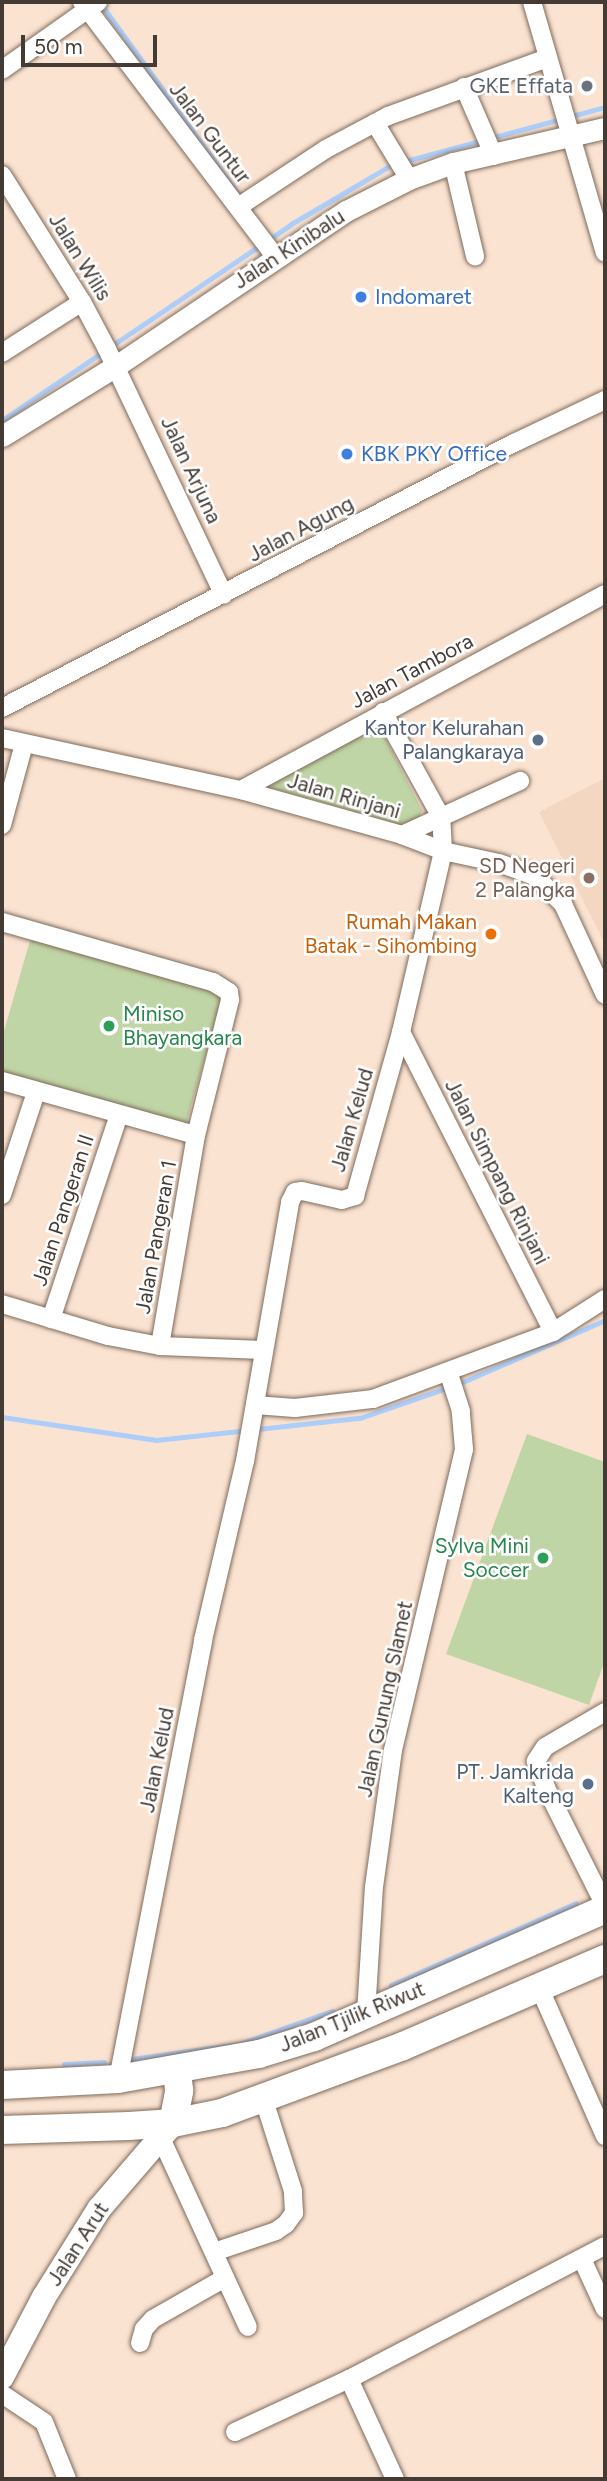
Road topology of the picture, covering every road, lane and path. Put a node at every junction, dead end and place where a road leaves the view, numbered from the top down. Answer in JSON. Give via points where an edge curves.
{"nodes":[{"id":1,"x":532,"y":2,"type":"edge"},
{"id":2,"x":90,"y":4,"type":"edge"},
{"id":3,"x":547,"y":58,"type":"junction"},
{"id":4,"x":2,"y":70,"type":"edge"},
{"id":5,"x":464,"y":87,"type":"junction"},
{"id":6,"x":375,"y":123,"type":"junction"},
{"id":7,"x":605,"y":128,"type":"edge"},
{"id":8,"x":569,"y":137,"type":"junction"},
{"id":9,"x":494,"y":156,"type":"junction"},
{"id":10,"x":453,"y":163,"type":"junction"},
{"id":11,"x":2,"y":175,"type":"edge"},
{"id":12,"x":409,"y":180,"type":"junction"},
{"id":13,"x":237,"y":206,"type":"junction"},
{"id":14,"x":605,"y":253,"type":"edge"},
{"id":15,"x":475,"y":256,"type":"dead end"},
{"id":16,"x":276,"y":258,"type":"junction"},
{"id":17,"x":82,"y":302,"type":"junction"},
{"id":18,"x":2,"y":353,"type":"edge"},
{"id":19,"x":116,"y":366,"type":"junction"},
{"id":20,"x":605,"y":400,"type":"edge"},
{"id":21,"x":2,"y":436,"type":"edge"},
{"id":22,"x":605,"y":594,"type":"edge"},
{"id":23,"x":224,"y":595,"type":"junction"},
{"id":24,"x":2,"y":708,"type":"edge"},
{"id":25,"x":383,"y":712,"type":"junction"},
{"id":26,"x":2,"y":738,"type":"edge"},
{"id":27,"x":24,"y":744,"type":"junction"},
{"id":28,"x":520,"y":781,"type":"dead end"},
{"id":29,"x":241,"y":790,"type":"junction"},
{"id":30,"x":441,"y":817,"type":"junction"},
{"id":31,"x":2,"y":825,"type":"edge"},
{"id":32,"x":402,"y":835,"type":"junction"},
{"id":33,"x":443,"y":851,"type":"junction"},
{"id":34,"x":2,"y":922,"type":"edge"},
{"id":35,"x":605,"y":995,"type":"edge"},
{"id":36,"x":401,"y":1032,"type":"junction"},
{"id":37,"x":2,"y":1081,"type":"edge"},
{"id":38,"x":36,"y":1092,"type":"junction"},
{"id":39,"x":119,"y":1115,"type":"junction"},
{"id":40,"x":196,"y":1135,"type":"junction"},
{"id":41,"x":2,"y":1195,"type":"edge"},
{"id":42,"x":605,"y":1299,"type":"edge"},
{"id":43,"x":2,"y":1304,"type":"edge"},
{"id":44,"x":51,"y":1319,"type":"junction"},
{"id":45,"x":553,"y":1332,"type":"junction"},
{"id":46,"x":160,"y":1346,"type":"junction"},
{"id":47,"x":263,"y":1350,"type":"junction"},
{"id":48,"x":453,"y":1384,"type":"junction"},
{"id":49,"x":255,"y":1405,"type":"junction"},
{"id":50,"x":605,"y":1712,"type":"edge"},
{"id":51,"x":605,"y":1907,"type":"edge"},
{"id":52,"x":605,"y":1959,"type":"edge"},
{"id":53,"x":540,"y":1987,"type":"junction"},
{"id":54,"x":366,"y":2012,"type":"junction"},
{"id":55,"x":177,"y":2070,"type":"junction"},
{"id":56,"x":118,"y":2079,"type":"junction"},
{"id":57,"x":56,"y":2084,"type":"junction"},
{"id":58,"x":2,"y":2085,"type":"edge"},
{"id":59,"x":264,"y":2100,"type":"junction"},
{"id":60,"x":2,"y":2130,"type":"edge"},
{"id":61,"x":166,"y":2130,"type":"junction"},
{"id":62,"x":59,"y":2131,"type":"junction"},
{"id":63,"x":605,"y":2136,"type":"edge"},
{"id":64,"x":605,"y":2246,"type":"edge"},
{"id":65,"x":214,"y":2252,"type":"junction"},
{"id":66,"x":582,"y":2259,"type":"junction"},
{"id":67,"x":225,"y":2278,"type":"junction"},
{"id":68,"x":605,"y":2309,"type":"edge"},
{"id":69,"x":248,"y":2327,"type":"dead end"},
{"id":70,"x":140,"y":2343,"type":"dead end"},
{"id":71,"x":2,"y":2377,"type":"edge"},
{"id":72,"x":349,"y":2379,"type":"junction"},
{"id":73,"x":2,"y":2394,"type":"edge"},
{"id":74,"x":234,"y":2432,"type":"dead end"},
{"id":75,"x":67,"y":2479,"type":"edge"},
{"id":76,"x":395,"y":2479,"type":"edge"}],
"edges":[{"from":1,"to":3,"type":"street"},
{"from":2,"to":4,"type":"street"},
{"from":2,"to":13,"type":"street","name":"Jalan Guntur"},
{"from":3,"to":5,"type":"street"},
{"from":3,"to":8,"type":"street"},
{"from":5,"to":6,"type":"street"},
{"from":5,"to":9,"type":"street"},
{"from":6,"to":12,"type":"street"},
{"from":6,"to":13,"type":"street"},
{"from":7,"to":8,"type":"street","name":"Jalan Kinibalu"},
{"from":8,"to":9,"type":"street","name":"Jalan Kinibalu"},
{"from":8,"to":14,"type":"street"},
{"from":9,"to":10,"type":"street","name":"Jalan Kinibalu"},
{"from":10,"to":12,"type":"street","name":"Jalan Kinibalu"},
{"from":10,"to":15,"type":"street"},
{"from":11,"to":17,"type":"street","name":"Jalan Wilis"},
{"from":12,"to":16,"type":"street","name":"Jalan Kinibalu","via":[[346,211]]},
{"from":13,"to":16,"type":"street","name":"Jalan Guntur"},
{"from":16,"to":19,"type":"street","name":"Jalan Kinibalu"},
{"from":17,"to":18,"type":"street"},
{"from":17,"to":19,"type":"street","name":"Jalan Wilis"},
{"from":19,"to":21,"type":"street","name":"Jalan Kinibalu"},
{"from":19,"to":23,"type":"street","name":"Jalan Arjuna"},
{"from":20,"to":23,"type":"street","name":"Jalan Agung"},
{"from":22,"to":25,"type":"street","name":"Jalan Tambora"},
{"from":23,"to":24,"type":"street","name":"Jalan Agung"},
{"from":25,"to":29,"type":"street","name":"Jalan Tambora"},
{"from":25,"to":30,"type":"street"},
{"from":26,"to":27,"type":"street","name":"Jalan Rinjani"},
{"from":27,"to":29,"type":"street","name":"Jalan Rinjani"},
{"from":27,"to":31,"type":"street"},
{"from":28,"to":30,"type":"street"},
{"from":29,"to":32,"type":"street","name":"Jalan Rinjani"},
{"from":30,"to":32,"type":"street"},
{"from":30,"to":33,"type":"street"},
{"from":32,"to":33,"type":"street","name":"Jalan Rinjani"},
{"from":33,"to":35,"type":"street","name":"Jalan Rinjani","via":[[499,863],[547,885],[563,904]]},
{"from":33,"to":36,"type":"street"},
{"from":34,"to":40,"type":"street","name":"Jalan Pangeran 1","via":[[213,982],[229,992]]},
{"from":36,"to":45,"type":"street","name":"Jalan Simpang Rinjani"},
{"from":36,"to":47,"type":"street","name":"Jalan Kelud","via":[[355,1196],[342,1200],[302,1191],[295,1192],[290,1202]]},
{"from":37,"to":38,"type":"street"},
{"from":38,"to":39,"type":"street"},
{"from":38,"to":41,"type":"street"},
{"from":39,"to":40,"type":"street"},
{"from":39,"to":44,"type":"street","name":"Jalan Pangeran II"},
{"from":40,"to":46,"type":"street","name":"Jalan Pangeran 1"},
{"from":42,"to":45,"type":"street"},
{"from":43,"to":44,"type":"street"},
{"from":44,"to":46,"type":"street"},
{"from":45,"to":48,"type":"street"},
{"from":46,"to":47,"type":"street"},
{"from":47,"to":49,"type":"street","name":"Jalan Kelud"},
{"from":48,"to":49,"type":"street","via":[[332,1406]]},
{"from":48,"to":54,"type":"street","name":"Jalan Gunung Slamet","via":[[465,1433],[464,1449],[393,1750],[374,1887]]},
{"from":49,"to":56,"type":"street","name":"Jalan Kelud","via":[[203,1640]]},
{"from":50,"to":51,"type":"street","via":[[545,1747],[537,1761]]},
{"from":51,"to":54,"type":"highway","name":"Jalan Tjilik Riwut"},
{"from":52,"to":53,"type":"highway"},
{"from":53,"to":59,"type":"highway"},
{"from":53,"to":63,"type":"street"},
{"from":54,"to":55,"type":"highway","name":"Jalan Tjilik Riwut","via":[[314,2037],[259,2054]]},
{"from":55,"to":56,"type":"highway","name":"Jalan Tjilik Riwut"},
{"from":55,"to":61,"type":"highway","via":[[179,2091]]},
{"from":56,"to":57,"type":"highway","name":"Jalan Tjilik Riwut"},
{"from":57,"to":58,"type":"highway","name":"Jalan Tjilik Riwut"},
{"from":57,"to":62,"type":"highway"},
{"from":59,"to":61,"type":"highway"},
{"from":59,"to":65,"type":"street","via":[[293,2190],[294,2213],[276,2231]]},
{"from":60,"to":62,"type":"highway"},
{"from":61,"to":62,"type":"highway"},
{"from":61,"to":65,"type":"street"},
{"from":61,"to":71,"type":"main road","name":"Jalan Arut","via":[[99,2209],[44,2297]]},
{"from":64,"to":66,"type":"street"},
{"from":65,"to":67,"type":"street"},
{"from":66,"to":68,"type":"street"},
{"from":66,"to":72,"type":"street"},
{"from":67,"to":69,"type":"street"},
{"from":67,"to":70,"type":"street","via":[[153,2319]]},
{"from":72,"to":74,"type":"street"},
{"from":72,"to":76,"type":"street"},
{"from":73,"to":75,"type":"street","via":[[44,2422]]}]}
